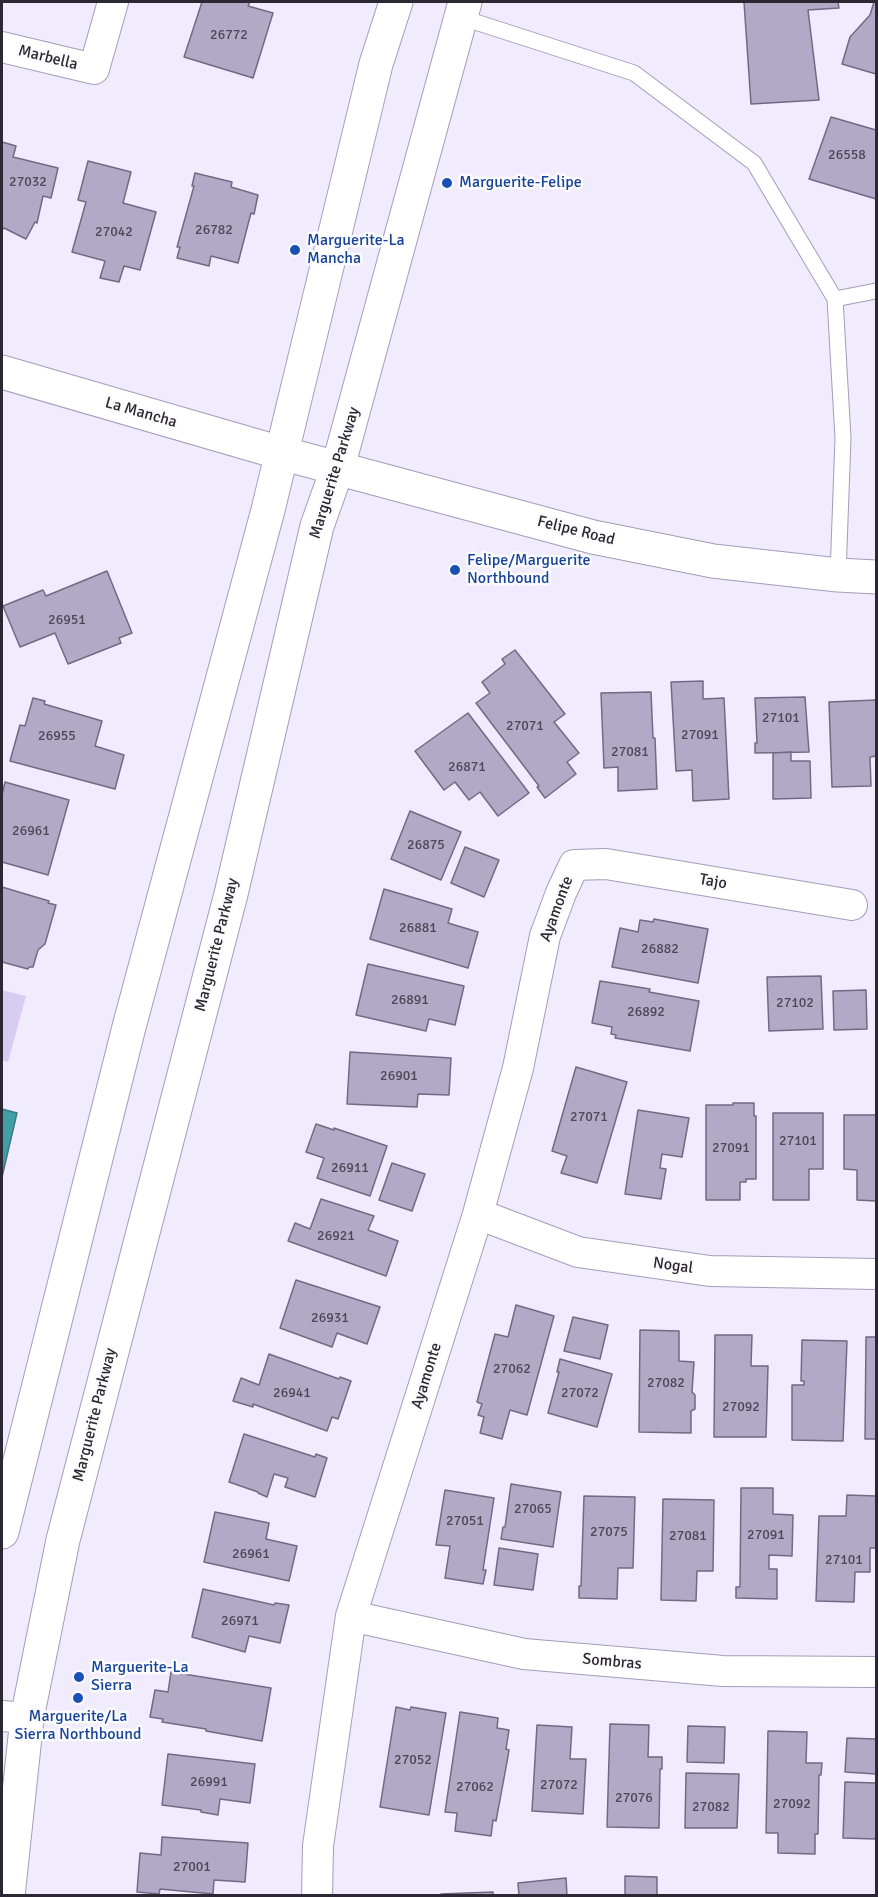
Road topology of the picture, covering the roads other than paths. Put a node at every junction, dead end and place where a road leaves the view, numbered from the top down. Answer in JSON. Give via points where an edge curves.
{"nodes":[{"id":1,"x":114,"y":2,"type":"edge"},
{"id":2,"x":396,"y":2,"type":"edge"},
{"id":3,"x":462,"y":9,"type":"edge"},
{"id":4,"x":2,"y":47,"type":"edge"},
{"id":5,"x":876,"y":291,"type":"edge"},
{"id":6,"x":835,"y":299,"type":"junction"},
{"id":7,"x":2,"y":372,"type":"edge"},
{"id":8,"x":281,"y":453,"type":"junction"},
{"id":9,"x":338,"y":467,"type":"junction"},
{"id":10,"x":838,"y":575,"type":"junction"},
{"id":11,"x":876,"y":578,"type":"edge"},
{"id":12,"x":574,"y":865,"type":"joint"},
{"id":13,"x":852,"y":905,"type":"dead end"},
{"id":14,"x":478,"y":1214,"type":"junction"},
{"id":15,"x":876,"y":1274,"type":"edge"},
{"id":16,"x":2,"y":1532,"type":"edge"},
{"id":17,"x":351,"y":1616,"type":"junction"},
{"id":18,"x":876,"y":1672,"type":"edge"},
{"id":19,"x":14,"y":1717,"type":"edge"},
{"id":20,"x":8,"y":1896,"type":"edge"},
{"id":21,"x":317,"y":1896,"type":"edge"}],
"edges":[{"from":1,"to":4,"type":"street","name":"Marbella","via":[[94,69]]},
{"from":2,"to":8,"type":"main road","via":[[376,64]]},
{"from":3,"to":6,"type":"lane","via":[[634,73],[754,163]]},
{"from":3,"to":9,"type":"main road","name":"Marguerite Parkway"},
{"from":5,"to":6,"type":"lane"},
{"from":6,"to":10,"type":"lane","via":[[843,438]]},
{"from":7,"to":8,"type":"main road","name":"La Mancha"},
{"from":8,"to":9,"type":"main road","name":"Felipe Road"},
{"from":8,"to":16,"type":"main road","via":[[129,1027]]},
{"from":9,"to":10,"type":"main road","name":"Felipe Road","via":[[593,537],[713,561]]},
{"from":9,"to":19,"type":"main road","name":"Marguerite Parkway","via":[[317,526],[231,894]]},
{"from":10,"to":11,"type":"main road","name":"Felipe Road"},
{"from":12,"to":13,"type":"street","name":"Tajo","via":[[606,864]]},
{"from":12,"to":14,"type":"street","name":"Ayamonte","via":[[545,936],[518,1068]]},
{"from":14,"to":15,"type":"street","name":"Nogal","via":[[578,1252],[710,1271]]},
{"from":14,"to":17,"type":"street","name":"Ayamonte"},
{"from":17,"to":18,"type":"street","name":"Sombras","via":[[524,1654],[723,1671]]},
{"from":17,"to":21,"type":"street","name":"Ayamonte","via":[[318,1846]]},
{"from":19,"to":20,"type":"main road","name":"Marguerite Parkway"}]}
